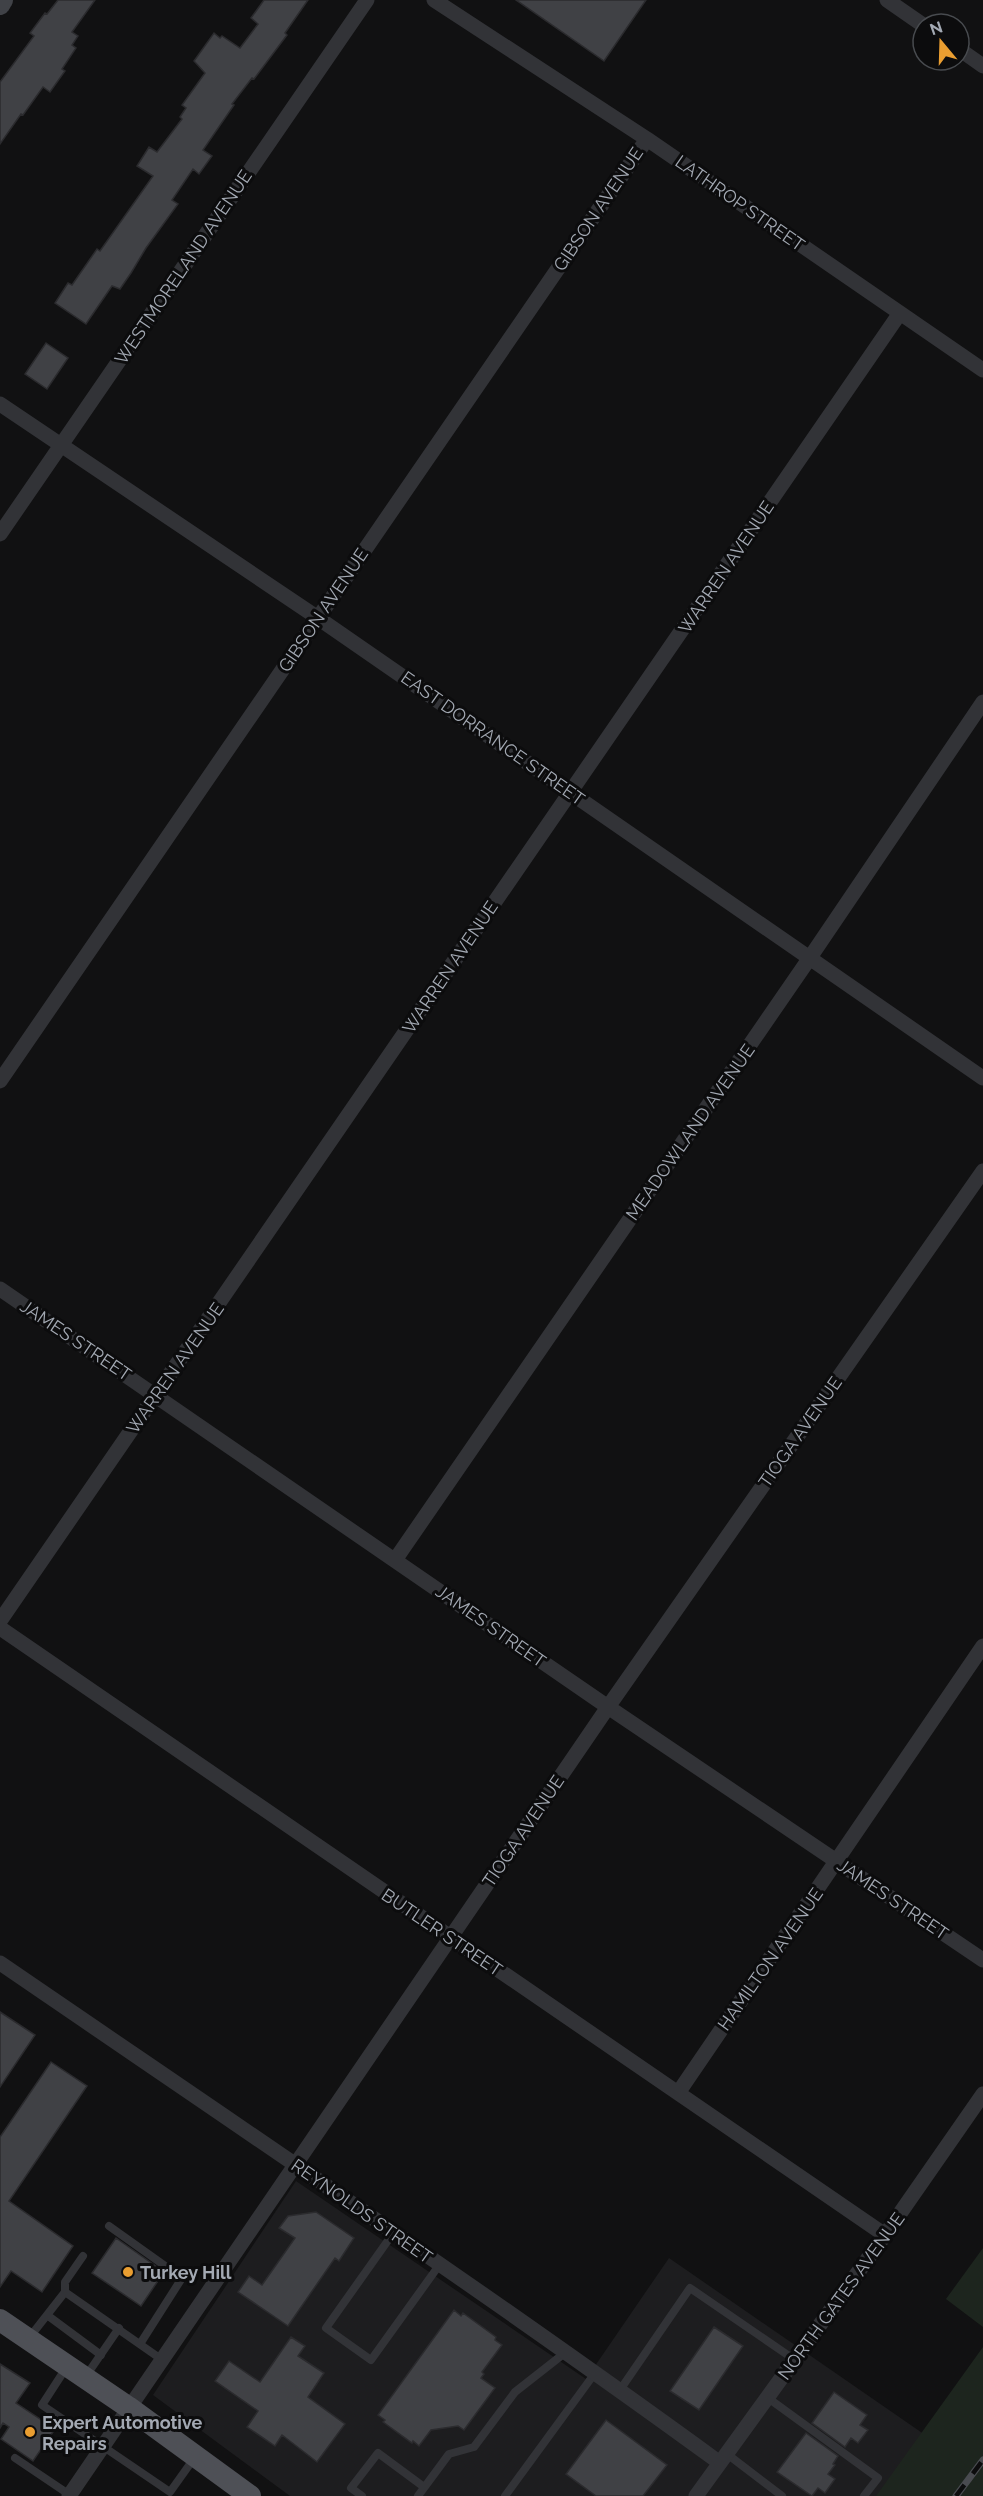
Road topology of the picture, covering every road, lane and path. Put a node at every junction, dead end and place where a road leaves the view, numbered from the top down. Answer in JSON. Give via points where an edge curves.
{"nodes":[{"id":1,"x":3,"y":0,"type":"edge"},
{"id":2,"x":367,"y":0,"type":"edge"},
{"id":3,"x":434,"y":0,"type":"edge"},
{"id":4,"x":886,"y":0,"type":"edge"},
{"id":5,"x":0,"y":5,"type":"edge"},
{"id":6,"x":911,"y":17,"type":"edge"},
{"id":7,"x":647,"y":139,"type":"junction"},
{"id":8,"x":900,"y":313,"type":"junction"},
{"id":9,"x":983,"y":370,"type":"edge"},
{"id":10,"x":0,"y":404,"type":"edge"},
{"id":11,"x":60,"y":446,"type":"junction"},
{"id":12,"x":0,"y":534,"type":"edge"},
{"id":13,"x":318,"y":618,"type":"junction"},
{"id":14,"x":983,"y":702,"type":"edge"},
{"id":15,"x":571,"y":792,"type":"junction"},
{"id":16,"x":809,"y":959,"type":"junction"},
{"id":17,"x":983,"y":1078,"type":"edge"},
{"id":18,"x":0,"y":1081,"type":"edge"},
{"id":19,"x":983,"y":1171,"type":"edge"},
{"id":20,"x":0,"y":1289,"type":"edge"},
{"id":21,"x":157,"y":1395,"type":"junction"},
{"id":22,"x":395,"y":1560,"type":"junction"},
{"id":23,"x":0,"y":1621,"type":"edge"},
{"id":24,"x":0,"y":1629,"type":"edge"},
{"id":25,"x":983,"y":1646,"type":"edge"},
{"id":26,"x":608,"y":1707,"type":"junction"},
{"id":27,"x":837,"y":1861,"type":"junction"},
{"id":28,"x":450,"y":1937,"type":"junction"},
{"id":29,"x":983,"y":1960,"type":"edge"},
{"id":30,"x":0,"y":1963,"type":"edge"},
{"id":31,"x":678,"y":2093,"type":"junction"},
{"id":32,"x":983,"y":2094,"type":"edge"},
{"id":33,"x":296,"y":2165,"type":"junction"},
{"id":34,"x":109,"y":2226,"type":"dead end"},
{"id":35,"x":394,"y":2232,"type":"junction"},
{"id":36,"x":885,"y":2235,"type":"junction"},
{"id":37,"x":83,"y":2256,"type":"dead end"},
{"id":38,"x":440,"y":2264,"type":"junction"},
{"id":39,"x":65,"y":2292,"type":"junction"},
{"id":40,"x":47,"y":2315,"type":"junction"},
{"id":41,"x":0,"y":2320,"type":"edge"},
{"id":42,"x":119,"y":2328,"type":"junction"},
{"id":43,"x":28,"y":2339,"type":"junction"},
{"id":44,"x":140,"y":2344,"type":"junction"},
{"id":45,"x":566,"y":2352,"type":"junction"},
{"id":46,"x":101,"y":2355,"type":"junction"},
{"id":47,"x":161,"y":2360,"type":"junction"},
{"id":48,"x":795,"y":2360,"type":"junction"},
{"id":49,"x":76,"y":2371,"type":"junction"},
{"id":50,"x":595,"y":2373,"type":"junction"},
{"id":51,"x":620,"y":2390,"type":"junction"},
{"id":52,"x":768,"y":2398,"type":"junction"},
{"id":53,"x":128,"y":2407,"type":"junction"},
{"id":54,"x":102,"y":2446,"type":"junction"},
{"id":55,"x":196,"y":2456,"type":"junction"},
{"id":56,"x":15,"y":2458,"type":"dead end"},
{"id":57,"x":724,"y":2458,"type":"junction"},
{"id":58,"x":424,"y":2487,"type":"junction"},
{"id":59,"x":70,"y":2495,"type":"edge"},
{"id":60,"x":250,"y":2496,"type":"edge"},
{"id":61,"x":362,"y":2496,"type":"edge"},
{"id":62,"x":418,"y":2496,"type":"edge"},
{"id":63,"x":505,"y":2496,"type":"edge"},
{"id":64,"x":696,"y":2496,"type":"edge"},
{"id":65,"x":782,"y":2496,"type":"edge"},
{"id":66,"x":864,"y":2496,"type":"edge"}],
"edges":[{"from":1,"to":5,"type":"main road"},
{"from":2,"to":11,"type":"street","name":"WESTMORELAND AVENUE"},
{"from":3,"to":7,"type":"street","name":"LATHROP STREET"},
{"from":4,"to":6,"type":"street"},
{"from":7,"to":8,"type":"street","name":"LATHROP STREET"},
{"from":7,"to":13,"type":"street","name":"GIBSON AVENUE"},
{"from":8,"to":9,"type":"street","name":"LATHROP STREET"},
{"from":8,"to":15,"type":"street","name":"WARREN AVENUE"},
{"from":10,"to":11,"type":"street","name":"EAST DORRANCE STREET"},
{"from":11,"to":12,"type":"street","name":"WESTMORELAND AVENUE"},
{"from":11,"to":13,"type":"street","name":"EAST DORRANCE STREET"},
{"from":13,"to":15,"type":"street","name":"EAST DORRANCE STREET"},
{"from":13,"to":18,"type":"street","name":"GIBSON AVENUE"},
{"from":14,"to":16,"type":"street","name":"MEADOWLAND AVENUE"},
{"from":15,"to":16,"type":"street","name":"EAST DORRANCE STREET"},
{"from":15,"to":21,"type":"street","name":"WARREN AVENUE"},
{"from":16,"to":17,"type":"street","name":"EAST DORRANCE STREET"},
{"from":16,"to":22,"type":"street","name":"MEADOWLAND AVENUE"},
{"from":19,"to":26,"type":"street","name":"TIOGA AVENUE"},
{"from":20,"to":21,"type":"street","name":"JAMES STREET"},
{"from":21,"to":22,"type":"street","name":"JAMES STREET"},
{"from":21,"to":23,"type":"street","name":"WARREN AVENUE"},
{"from":22,"to":26,"type":"street","name":"JAMES STREET"},
{"from":24,"to":28,"type":"street","name":"BUTLER STREET"},
{"from":25,"to":27,"type":"street","name":"HAMILTON AVENUE"},
{"from":26,"to":27,"type":"street","name":"JAMES STREET"},
{"from":26,"to":28,"type":"street","name":"TIOGA AVENUE"},
{"from":27,"to":29,"type":"street","name":"JAMES STREET"},
{"from":27,"to":31,"type":"street","name":"HAMILTON AVENUE"},
{"from":28,"to":31,"type":"street","name":"BUTLER STREET"},
{"from":28,"to":33,"type":"street","name":"TIOGA AVENUE"},
{"from":30,"to":33,"type":"street","name":"REYNOLDS STREET"},
{"from":31,"to":36,"type":"street","name":"BUTLER STREET"},
{"from":32,"to":36,"type":"street","name":"NORTH GATES AVENUE"},
{"from":33,"to":35,"type":"street","name":"REYNOLDS STREET"},
{"from":33,"to":47,"type":"street","name":"TIOGA AVENUE"},
{"from":34,"to":44,"type":"lane","via":[[182,2278]]},
{"from":35,"to":38,"type":"street","name":"REYNOLDS STREET"},
{"from":35,"to":38,"type":"lane","via":[[326,2328],[371,2360]]},
{"from":36,"to":48,"type":"street","name":"NORTH GATES AVENUE"},
{"from":37,"to":39,"type":"lane","via":[[65,2283]]},
{"from":38,"to":45,"type":"street","name":"REYNOLDS STREET"},
{"from":39,"to":40,"type":"lane"},
{"from":39,"to":42,"type":"lane"},
{"from":40,"to":43,"type":"lane"},
{"from":40,"to":46,"type":"lane"},
{"from":41,"to":43,"type":"main road"},
{"from":42,"to":44,"type":"lane"},
{"from":42,"to":46,"type":"lane"},
{"from":43,"to":49,"type":"main road"},
{"from":44,"to":47,"type":"lane"},
{"from":45,"to":50,"type":"street","name":"REYNOLDS STREET"},
{"from":45,"to":58,"type":"lane","via":[[515,2392],[474,2447],[449,2454]]},
{"from":46,"to":49,"type":"lane"},
{"from":47,"to":53,"type":"street","name":"TIOGA AVENUE"},
{"from":48,"to":51,"type":"lane","via":[[690,2288]]},
{"from":48,"to":52,"type":"street","name":"NORTH GATES AVENUE"},
{"from":49,"to":53,"type":"main road"},
{"from":49,"to":54,"type":"lane","via":[[42,2405]]},
{"from":50,"to":51,"type":"street","name":"REYNOLDS STREET"},
{"from":50,"to":63,"type":"lane"},
{"from":51,"to":57,"type":"street","name":"REYNOLDS STREET"},
{"from":52,"to":57,"type":"street","name":"NORTH GATES AVENUE"},
{"from":52,"to":66,"type":"lane","via":[[878,2478]]},
{"from":53,"to":54,"type":"street","name":"TIOGA AVENUE"},
{"from":53,"to":55,"type":"main road"},
{"from":54,"to":55,"type":"lane","via":[[170,2492]]},
{"from":54,"to":59,"type":"street","name":"TIOGA AVENUE"},
{"from":55,"to":60,"type":"main road"},
{"from":56,"to":59,"type":"lane"},
{"from":57,"to":64,"type":"street","name":"NORTH GATES AVENUE"},
{"from":57,"to":65,"type":"lane"},
{"from":58,"to":61,"type":"lane","via":[[378,2453],[351,2488]]},
{"from":58,"to":62,"type":"lane"}]}
